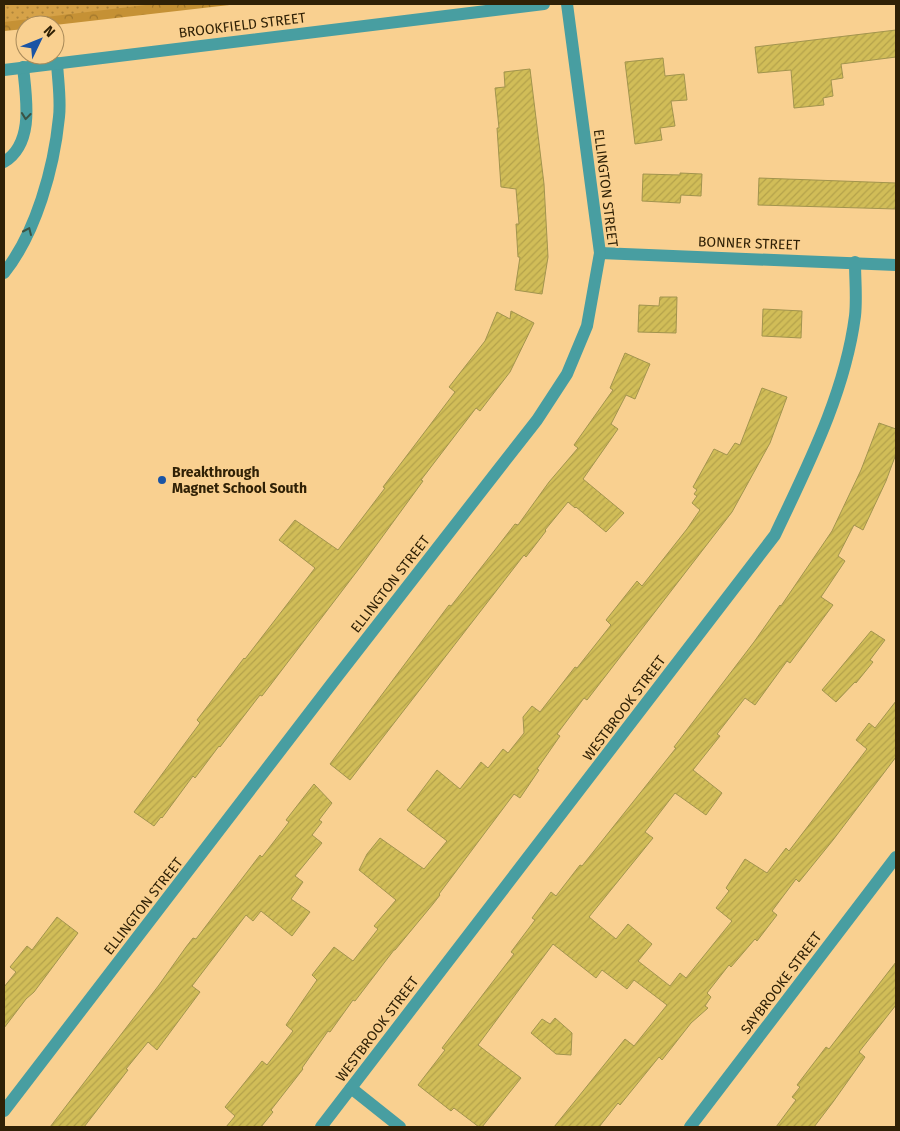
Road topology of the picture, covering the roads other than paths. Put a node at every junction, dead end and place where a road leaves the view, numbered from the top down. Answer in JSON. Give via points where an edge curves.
{"nodes":[{"id":1,"x":544,"y":4,"type":"edge"},
{"id":2,"x":566,"y":4,"type":"edge"},
{"id":3,"x":65,"y":62,"type":"edge"},
{"id":4,"x":40,"y":65,"type":"edge"},
{"id":5,"x":57,"y":65,"type":"edge"},
{"id":6,"x":23,"y":67,"type":"junction"},
{"id":7,"x":4,"y":70,"type":"edge"},
{"id":8,"x":4,"y":162,"type":"edge"},
{"id":9,"x":600,"y":253,"type":"junction"},
{"id":10,"x":855,"y":262,"type":"junction"},
{"id":11,"x":896,"y":264,"type":"edge"},
{"id":12,"x":4,"y":273,"type":"edge"},
{"id":13,"x":896,"y":857,"type":"edge"},
{"id":14,"x":351,"y":1088,"type":"junction"},
{"id":15,"x":4,"y":1111,"type":"edge"},
{"id":16,"x":320,"y":1127,"type":"edge"},
{"id":17,"x":400,"y":1127,"type":"edge"},
{"id":18,"x":690,"y":1127,"type":"edge"}],
"edges":[{"from":1,"to":3,"type":"street","name":"BROOKFIELD STREET"},
{"from":2,"to":9,"type":"street","name":"ELLINGTON STREET"},
{"from":4,"to":6,"type":"street","name":"BROOKFIELD STREET"},
{"from":12,"to":5,"type":"street","one_way":true,"via":[[36,214],[46,182],[59,118]]},
{"from":6,"to":7,"type":"street","name":"BROOKFIELD STREET"},
{"from":6,"to":8,"type":"street","one_way":true,"via":[[27,106],[25,127],[15,151]]},
{"from":9,"to":10,"type":"street","name":"BONNER STREET"},
{"from":9,"to":15,"type":"street","name":"ELLINGTON STREET","via":[[587,326],[567,374],[537,420]]},
{"from":10,"to":11,"type":"street","name":"BONNER STREET"},
{"from":10,"to":14,"type":"street","name":"WESTBROOK STREET","via":[[855,314],[846,358],[812,455],[775,535]]},
{"from":13,"to":18,"type":"street","name":"SAYBROOKE STREET"},
{"from":14,"to":16,"type":"street","name":"WESTBROOK STREET"},
{"from":14,"to":17,"type":"street"}]}
